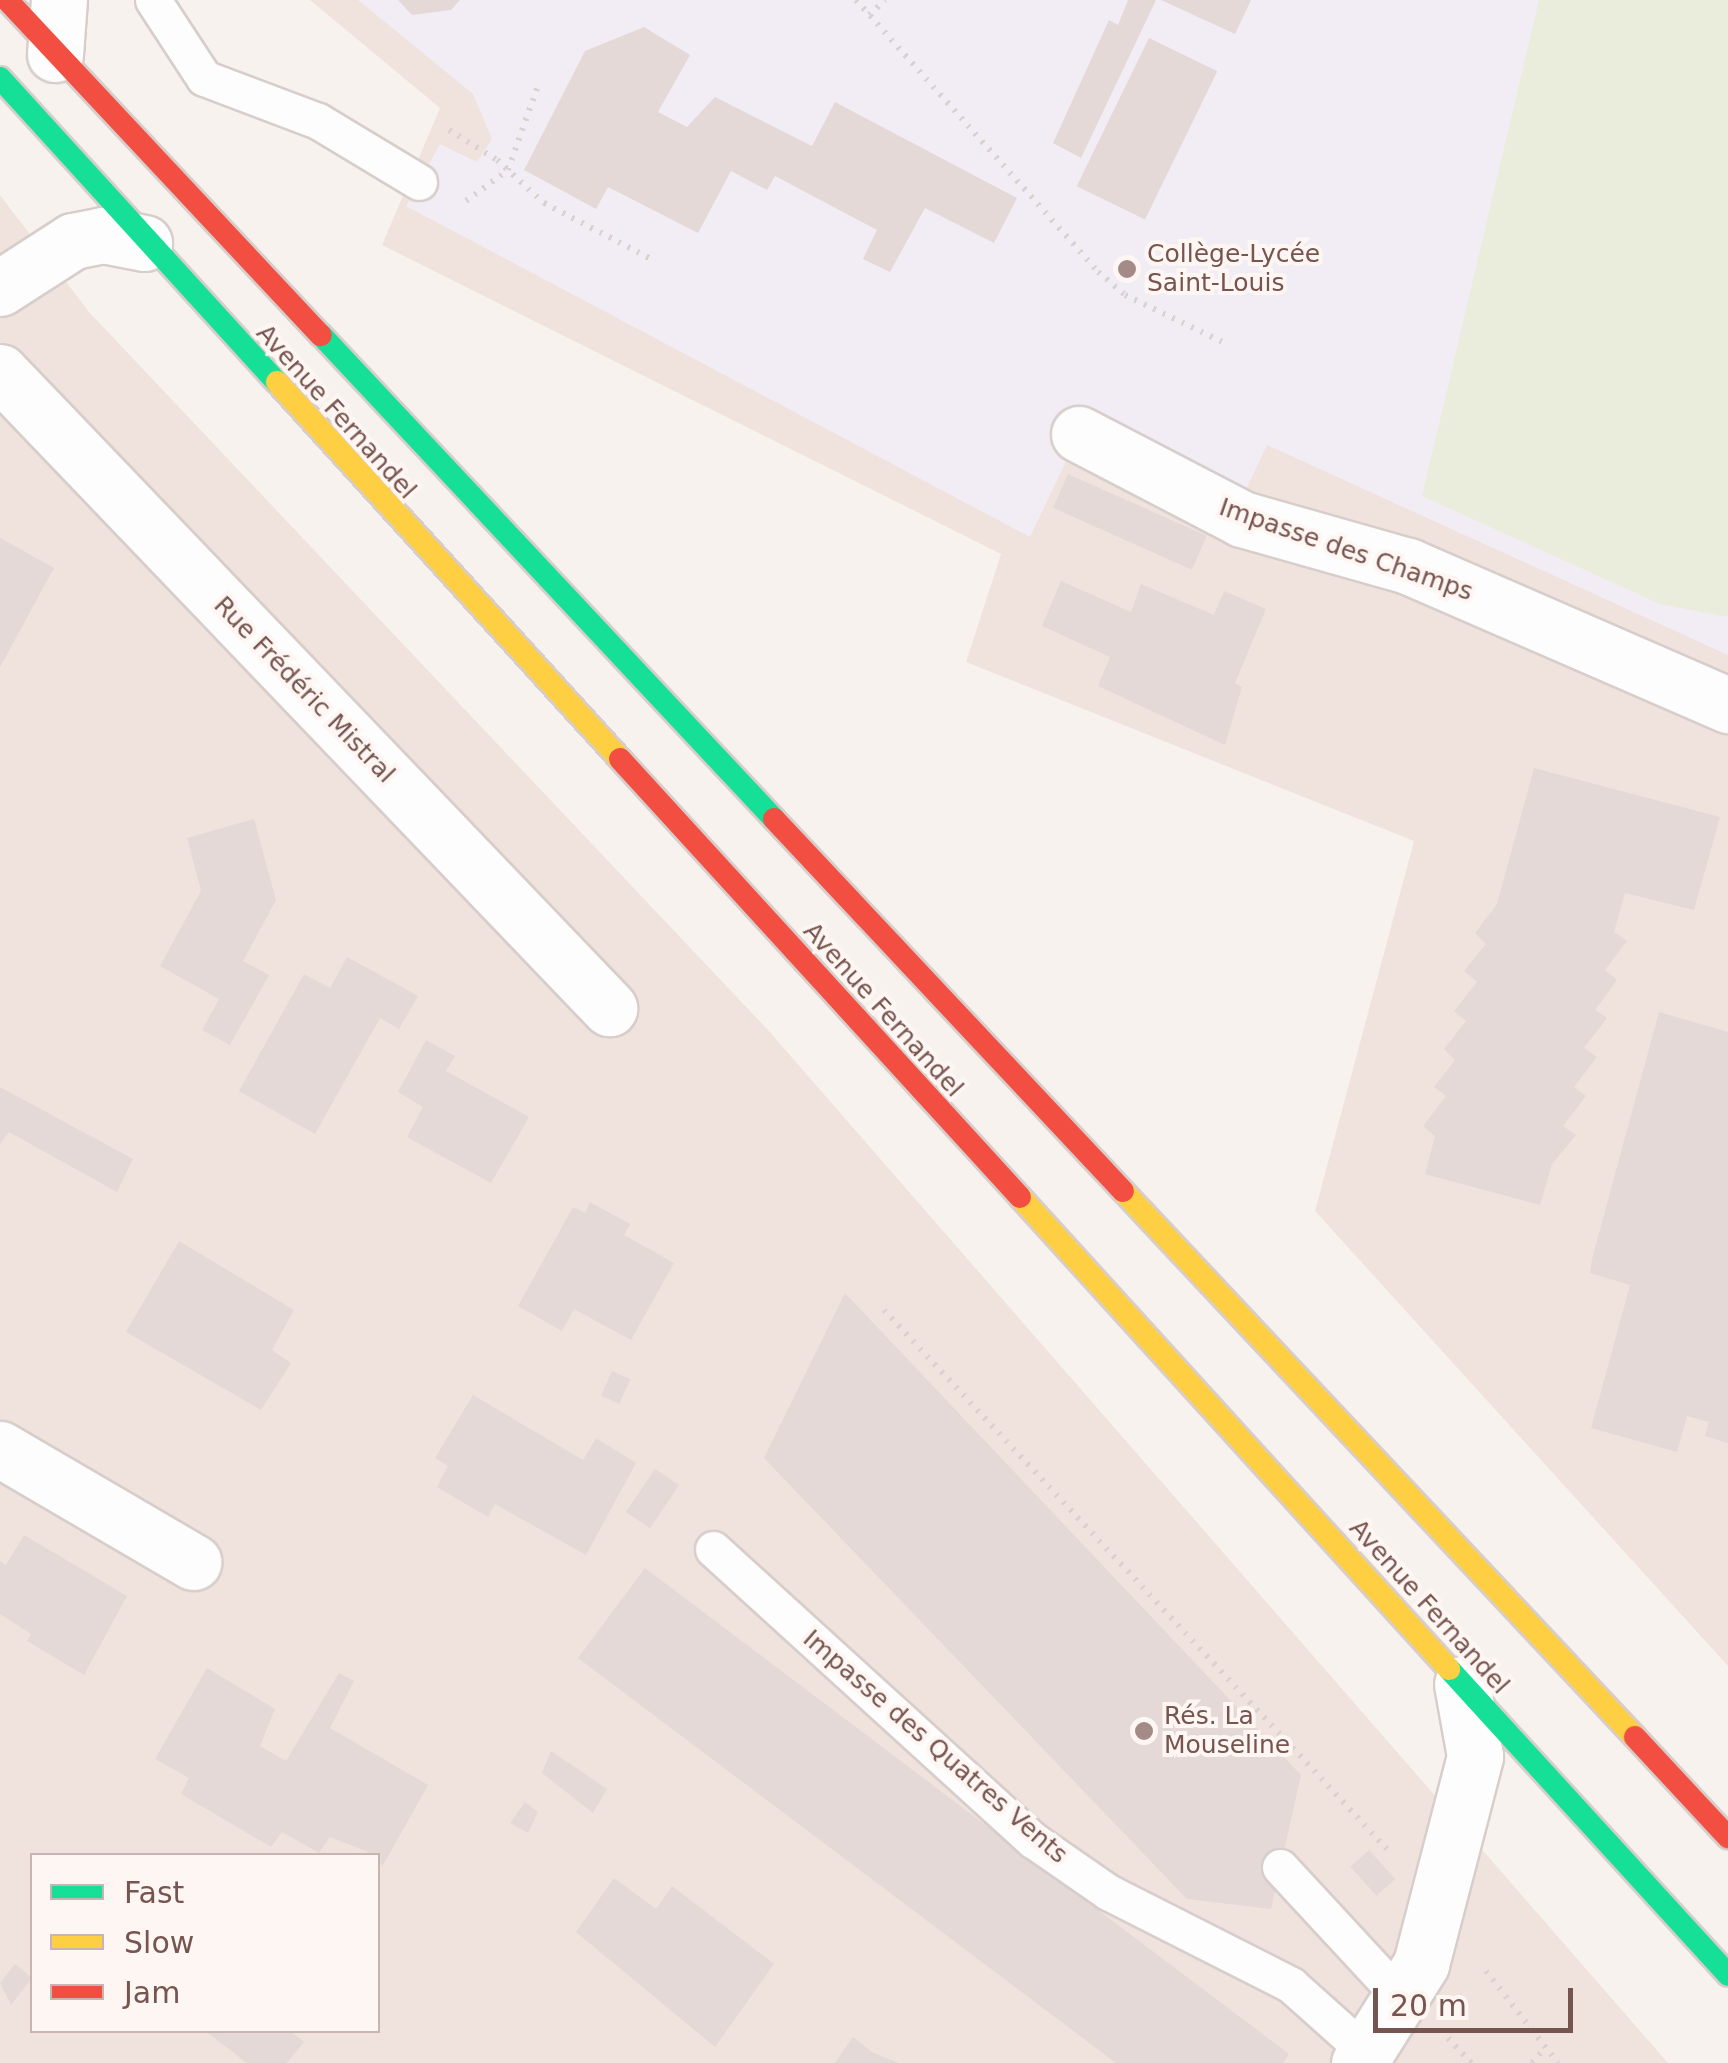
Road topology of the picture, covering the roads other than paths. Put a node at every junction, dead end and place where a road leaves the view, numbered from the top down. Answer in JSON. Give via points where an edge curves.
{"nodes":[{"id":1,"x":7,"y":0,"type":"edge"},
{"id":2,"x":59,"y":0,"type":"edge"},
{"id":3,"x":153,"y":0,"type":"edge"},
{"id":4,"x":55,"y":54,"type":"junction"},
{"id":5,"x":0,"y":78,"type":"edge"},
{"id":6,"x":419,"y":182,"type":"road end"},
{"id":7,"x":144,"y":243,"type":"junction"},
{"id":8,"x":0,"y":288,"type":"edge"},
{"id":9,"x":0,"y":372,"type":"edge"},
{"id":10,"x":1079,"y":434,"type":"dead end"},
{"id":11,"x":1728,"y":705,"type":"edge"},
{"id":12,"x":608,"y":1008,"type":"dead end"},
{"id":13,"x":0,"y":1449,"type":"edge"},
{"id":14,"x":713,"y":1549,"type":"dead end"},
{"id":15,"x":193,"y":1562,"type":"dead end"},
{"id":16,"x":1462,"y":1684,"type":"junction"},
{"id":17,"x":1728,"y":1837,"type":"edge"},
{"id":18,"x":1280,"y":1868,"type":"dead end"},
{"id":19,"x":1728,"y":1976,"type":"edge"},
{"id":20,"x":1403,"y":2000,"type":"junction"},
{"id":21,"x":1363,"y":2058,"type":"edge"}],
"edges":[{"from":1,"to":4,"type":"main road","name":"Avenue Fernandel"},
{"from":2,"to":4,"type":"street"},
{"from":3,"to":6,"type":"lane","via":[[204,78],[318,121]]},
{"from":4,"to":17,"type":"main road","name":"Avenue Fernandel"},
{"from":5,"to":7,"type":"main road","name":"Avenue Fernandel"},
{"from":7,"to":8,"type":"street","via":[[103,235],[73,241]]},
{"from":7,"to":16,"type":"main road","name":"Avenue Fernandel"},
{"from":9,"to":12,"type":"street","name":"Rue Frédéric Mistral"},
{"from":10,"to":11,"type":"street","name":"Impasse des Champs","via":[[1242,519],[1408,566]]},
{"from":13,"to":15,"type":"street"},
{"from":14,"to":21,"type":"lane","name":"Impasse des Quatres Vents","via":[[1032,1840],[1108,1892],[1291,1985],[1328,2014]]},
{"from":16,"to":19,"type":"main road","name":"Avenue Fernandel"},
{"from":16,"to":20,"type":"street","via":[[1474,1756],[1421,1964]]},
{"from":18,"to":20,"type":"lane"},
{"from":20,"to":21,"type":"street"}]}
